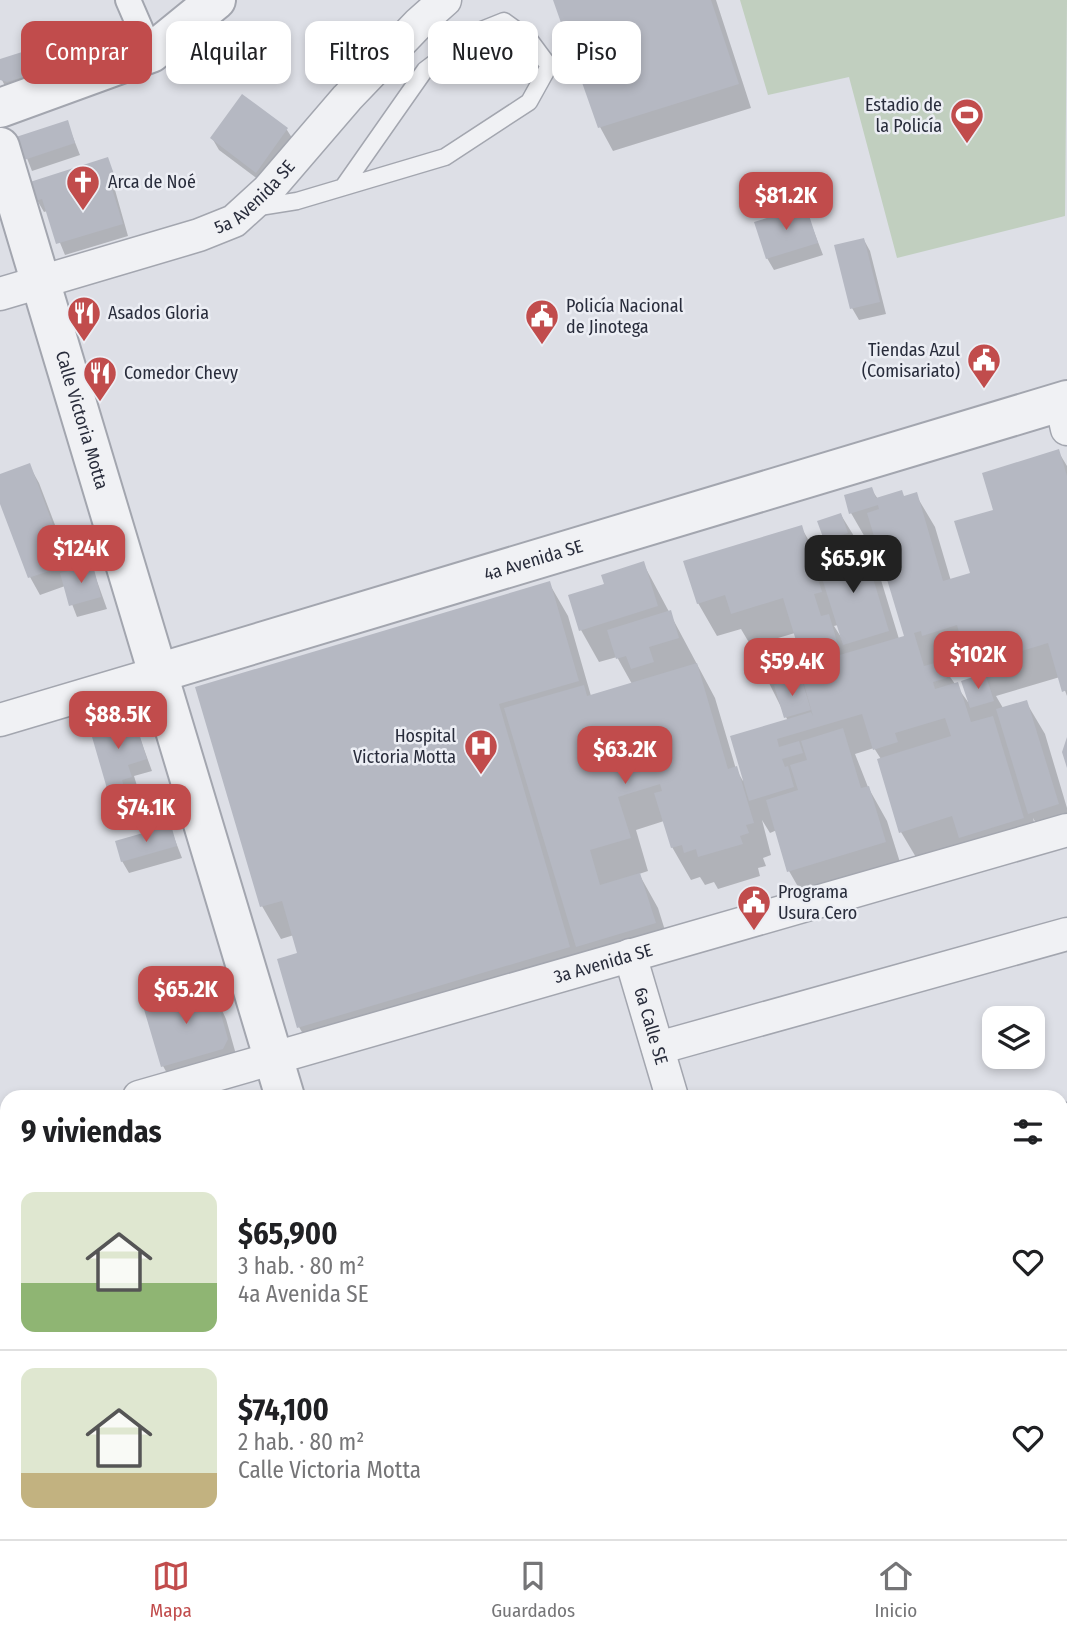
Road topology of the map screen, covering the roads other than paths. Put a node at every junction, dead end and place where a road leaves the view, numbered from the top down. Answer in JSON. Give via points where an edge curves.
{"nodes":[{"id":1,"x":128,"y":0,"type":"edge"},
{"id":2,"x":216,"y":0,"type":"edge"},
{"id":3,"x":446,"y":0,"type":"edge"},
{"id":4,"x":137,"y":21,"type":"edge"},
{"id":5,"x":152,"y":51,"type":"edge"},
{"id":6,"x":65,"y":84,"type":"edge"},
{"id":7,"x":0,"y":108,"type":"edge"},
{"id":8,"x":0,"y":147,"type":"edge"},
{"id":9,"x":343,"y":187,"type":"junction"},
{"id":10,"x":250,"y":208,"type":"junction"},
{"id":11,"x":40,"y":282,"type":"junction"},
{"id":12,"x":0,"y":294,"type":"edge"},
{"id":13,"x":1065,"y":411,"type":"edge"},
{"id":14,"x":158,"y":673,"type":"junction"},
{"id":15,"x":0,"y":720,"type":"edge"},
{"id":16,"x":1067,"y":830,"type":"edge"},
{"id":17,"x":1067,"y":934,"type":"edge"},
{"id":18,"x":630,"y":955,"type":"junction"},
{"id":19,"x":658,"y":1048,"type":"junction"},
{"id":20,"x":274,"y":1057,"type":"junction"},
{"id":21,"x":163,"y":1090,"type":"edge"},
{"id":22,"x":283,"y":1090,"type":"edge"},
{"id":23,"x":670,"y":1090,"type":"edge"}],
"edges":[{"from":1,"to":4,"type":"street"},
{"from":2,"to":5,"type":"street"},
{"from":3,"to":10,"type":"street","name":"5a Avenida SE","via":[[347,98]]},
{"from":6,"to":7,"type":"street"},
{"from":8,"to":11,"type":"street","name":"Calle Victoria Motta"},
{"from":9,"to":9,"type":"lane","via":[[445,157],[529,102],[549,66],[529,39],[504,21],[474,33],[425,70]]},
{"from":9,"to":10,"type":"lane","via":[[277,206]]},
{"from":10,"to":11,"type":"street","name":"5a Avenida SE","via":[[234,221],[199,235]]},
{"from":11,"to":12,"type":"street","name":"5a Avenida SE"},
{"from":11,"to":14,"type":"street","name":"Calle Victoria Motta"},
{"from":13,"to":14,"type":"street","name":"4a Avenida SE"},
{"from":14,"to":15,"type":"street","name":"4a Avenida SE"},
{"from":14,"to":20,"type":"street","name":"Calle Victoria Motta"},
{"from":16,"to":18,"type":"street","name":"3a Avenida SE"},
{"from":17,"to":19,"type":"street"},
{"from":18,"to":19,"type":"street","name":"6a Calle SE"},
{"from":18,"to":20,"type":"street","name":"3a Avenida SE"},
{"from":19,"to":23,"type":"street","name":"6a Calle SE"},
{"from":20,"to":21,"type":"street","name":"3a Avenida SE"},
{"from":20,"to":22,"type":"street","name":"Calle Victoria Motta"}]}
